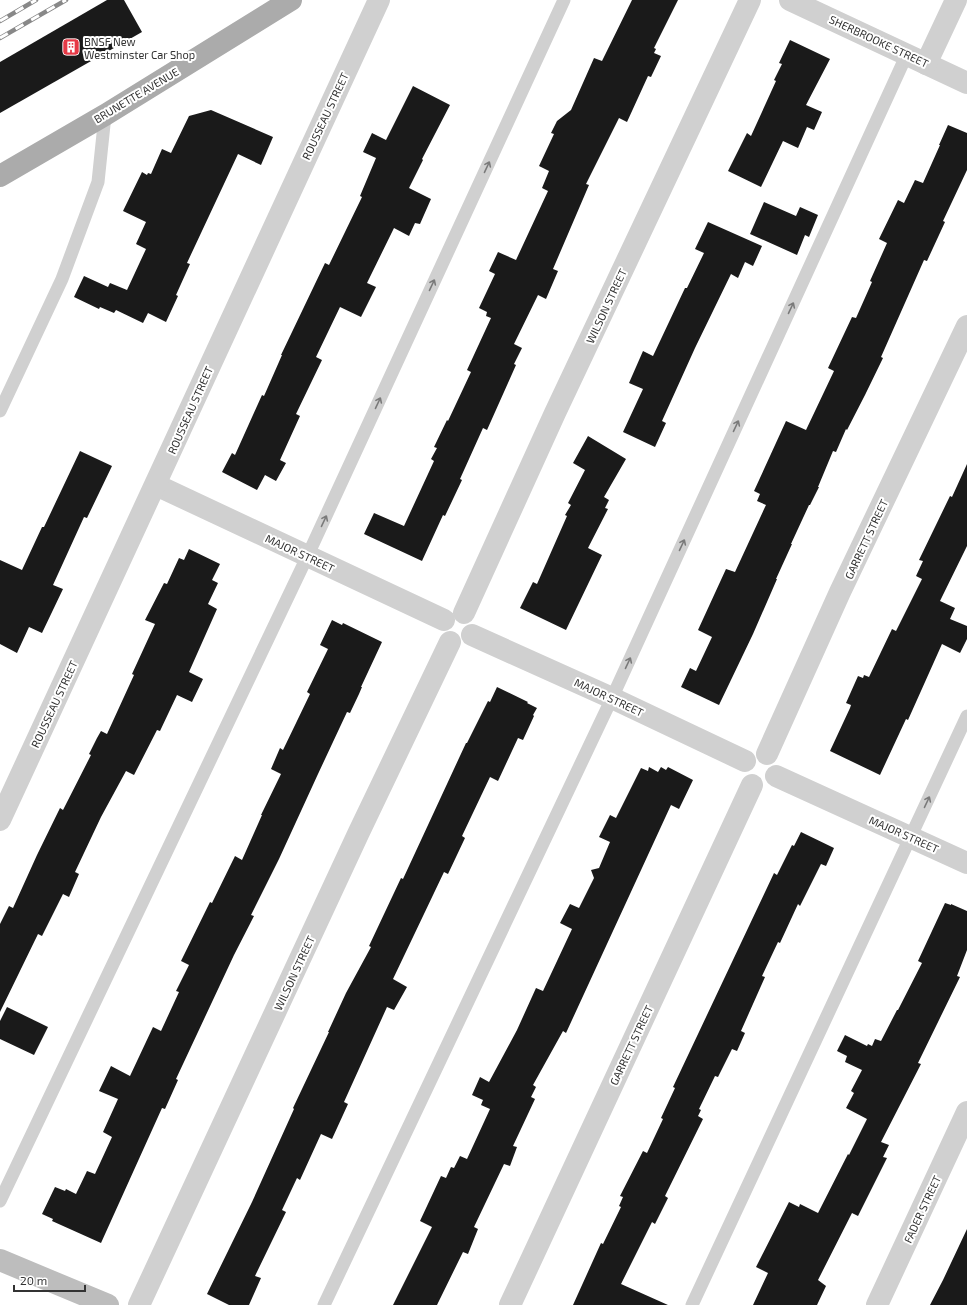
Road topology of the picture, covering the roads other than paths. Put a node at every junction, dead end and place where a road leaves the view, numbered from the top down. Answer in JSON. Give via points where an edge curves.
{"nodes":[{"id":1,"x":292,"y":0,"type":"edge"},
{"id":2,"x":379,"y":0,"type":"edge"},
{"id":3,"x":564,"y":0,"type":"edge"},
{"id":4,"x":750,"y":0,"type":"edge"},
{"id":5,"x":790,"y":0,"type":"edge"},
{"id":6,"x":956,"y":0,"type":"edge"},
{"id":7,"x":907,"y":54,"type":"junction"},
{"id":8,"x":926,"y":64,"type":"junction"},
{"id":9,"x":967,"y":83,"type":"edge"},
{"id":10,"x":105,"y":115,"type":"junction"},
{"id":11,"x":0,"y":176,"type":"edge"},
{"id":12,"x":967,"y":326,"type":"edge"},
{"id":13,"x":0,"y":411,"type":"edge"},
{"id":14,"x":156,"y":485,"type":"junction"},
{"id":15,"x":307,"y":557,"type":"junction"},
{"id":16,"x":454,"y":617,"type":"junction"},
{"id":17,"x":472,"y":635,"type":"junction"},
{"id":18,"x":450,"y":642,"type":"junction"},
{"id":19,"x":612,"y":698,"type":"junction"},
{"id":20,"x":967,"y":716,"type":"edge"},
{"id":21,"x":767,"y":754,"type":"junction"},
{"id":22,"x":745,"y":761,"type":"junction"},
{"id":23,"x":776,"y":776,"type":"junction"},
{"id":24,"x":752,"y":785,"type":"junction"},
{"id":25,"x":0,"y":820,"type":"edge"},
{"id":26,"x":911,"y":837,"type":"junction"},
{"id":27,"x":967,"y":863,"type":"edge"},
{"id":28,"x":967,"y":1112,"type":"edge"},
{"id":29,"x":0,"y":1201,"type":"edge"},
{"id":30,"x":0,"y":1260,"type":"edge"},
{"id":31,"x":108,"y":1305,"type":"edge"},
{"id":32,"x":139,"y":1305,"type":"edge"},
{"id":33,"x":324,"y":1305,"type":"edge"},
{"id":34,"x":510,"y":1305,"type":"edge"},
{"id":35,"x":692,"y":1305,"type":"edge"},
{"id":36,"x":877,"y":1305,"type":"edge"}],
"edges":[{"from":1,"to":10,"type":"main road","name":"BRUNETTE AVENUE"},
{"from":2,"to":14,"type":"street","name":"ROUSSEAU STREET"},
{"from":15,"to":3,"type":"lane","one_way":true},
{"from":4,"to":16,"type":"street","name":"WILSON STREET","via":[[555,414]]},
{"from":5,"to":7,"type":"street","name":"SHERBROOKE STREET"},
{"from":6,"to":8,"type":"street"},
{"from":7,"to":8,"type":"street","name":"SHERBROOKE STREET"},
{"from":19,"to":7,"type":"lane","one_way":true},
{"from":8,"to":9,"type":"street","name":"SHERBROOKE STREET"},
{"from":10,"to":11,"type":"main road","name":"BRUNETTE AVENUE"},
{"from":10,"to":13,"type":"lane","via":[[98,182],[62,279]]},
{"from":12,"to":21,"type":"street","name":"GARRETT STREET","via":[[840,592]]},
{"from":14,"to":15,"type":"street","name":"MAJOR STREET"},
{"from":14,"to":25,"type":"street","name":"ROUSSEAU STREET"},
{"from":15,"to":16,"type":"street","name":"MAJOR STREET"},
{"from":15,"to":29,"type":"lane"},
{"from":16,"to":17,"type":"street","via":[[468,616],[474,625]]},
{"from":16,"to":18,"type":"street","via":[[442,629]]},
{"from":17,"to":18,"type":"street","via":[[460,644]]},
{"from":17,"to":19,"type":"street","name":"MAJOR STREET"},
{"from":18,"to":32,"type":"street","name":"WILSON STREET"},
{"from":19,"to":22,"type":"street","name":"MAJOR STREET"},
{"from":19,"to":33,"type":"lane"},
{"from":26,"to":20,"type":"lane","one_way":true},
{"from":21,"to":22,"type":"street","via":[[752,754]]},
{"from":21,"to":23,"type":"street","via":[[775,761]]},
{"from":22,"to":24,"type":"street","via":[[745,777]]},
{"from":23,"to":24,"type":"street","via":[[773,781],[763,786]]},
{"from":23,"to":26,"type":"street","name":"MAJOR STREET"},
{"from":24,"to":34,"type":"street","name":"GARRETT STREET"},
{"from":26,"to":27,"type":"street","name":"MAJOR STREET"},
{"from":26,"to":35,"type":"lane"},
{"from":28,"to":36,"type":"street","name":"FADER STREET"},
{"from":30,"to":31,"type":"main road"}]}
